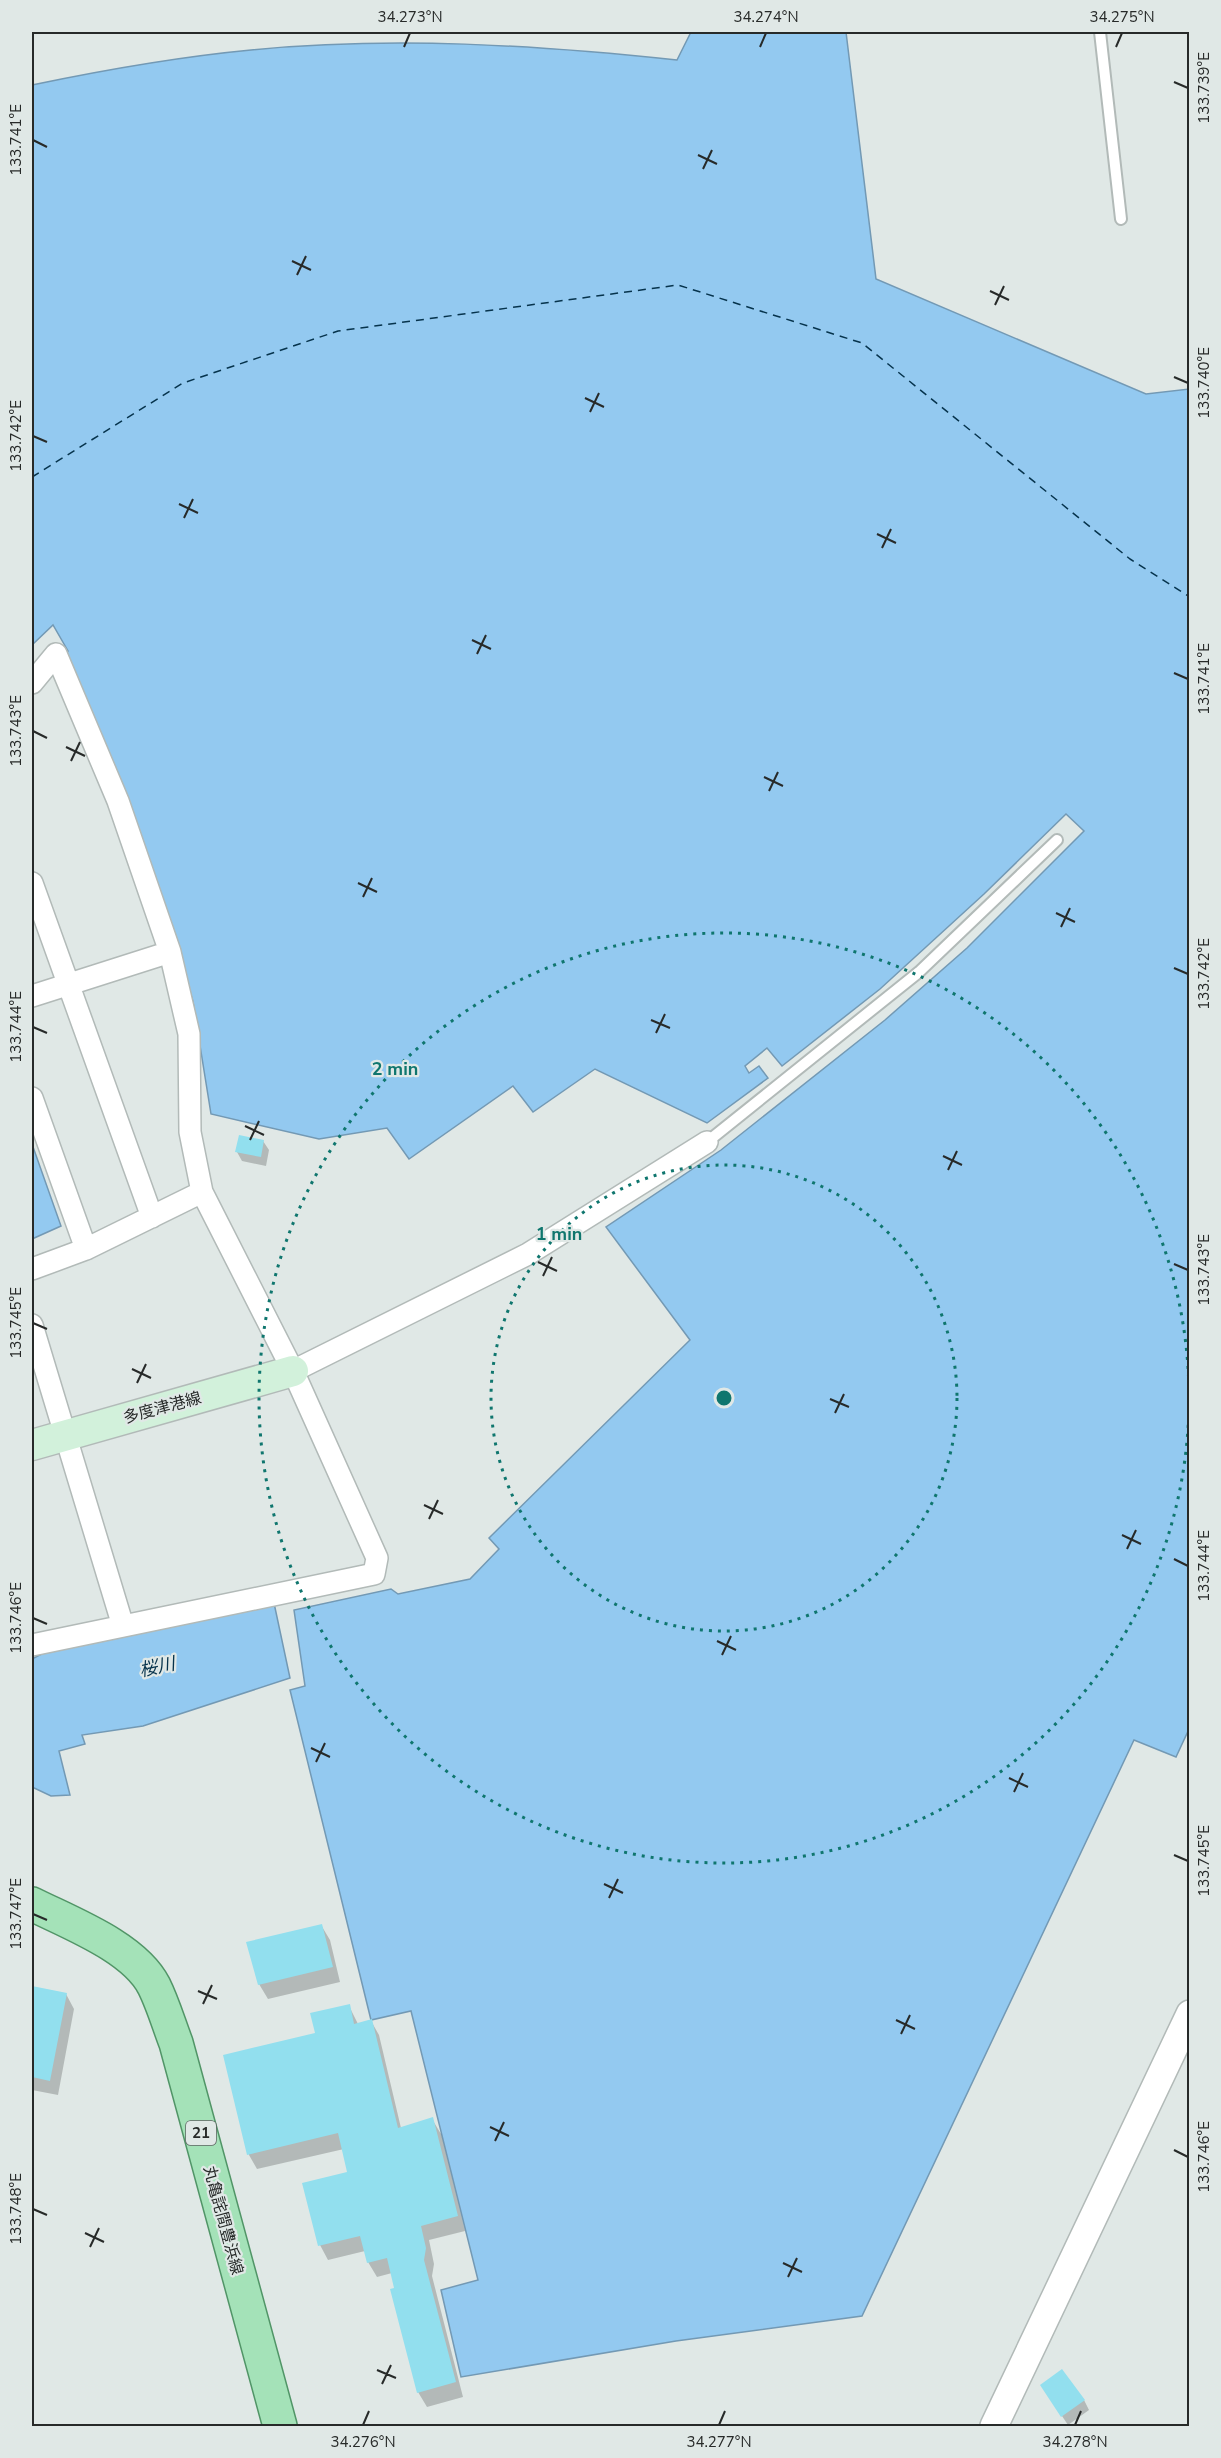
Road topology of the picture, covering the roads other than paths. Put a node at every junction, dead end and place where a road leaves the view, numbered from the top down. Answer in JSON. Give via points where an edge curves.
{"nodes":[{"id":1,"x":1100,"y":32,"type":"edge"},
{"id":2,"x":1121,"y":219,"type":"dead end"},
{"id":3,"x":32,"y":683,"type":"edge"},
{"id":4,"x":1057,"y":840,"type":"dead end"},
{"id":5,"x":32,"y":883,"type":"edge"},
{"id":6,"x":170,"y":952,"type":"junction"},
{"id":7,"x":68,"y":985,"type":"junction"},
{"id":8,"x":32,"y":996,"type":"edge"},
{"id":9,"x":32,"y":1098,"type":"edge"},
{"id":10,"x":707,"y":1142,"type":"joint"},
{"id":11,"x":202,"y":1192,"type":"junction"},
{"id":12,"x":152,"y":1216,"type":"junction"},
{"id":13,"x":86,"y":1249,"type":"junction"},
{"id":14,"x":32,"y":1269,"type":"edge"},
{"id":15,"x":32,"y":1325,"type":"edge"},
{"id":16,"x":293,"y":1371,"type":"junction"},
{"id":17,"x":63,"y":1434,"type":"junction"},
{"id":18,"x":32,"y":1444,"type":"edge"},
{"id":19,"x":123,"y":1626,"type":"junction"},
{"id":20,"x":32,"y":1645,"type":"edge"},
{"id":21,"x":32,"y":1904,"type":"edge"},
{"id":22,"x":1190,"y":2014,"type":"edge"},
{"id":23,"x":280,"y":2427,"type":"edge"},
{"id":24,"x":994,"y":2427,"type":"edge"}],
"edges":[{"from":1,"to":2,"type":"lane"},
{"from":3,"to":6,"type":"street","via":[[56,654],[118,801]]},
{"from":4,"to":10,"type":"lane","via":[[919,972]]},
{"from":5,"to":7,"type":"street"},
{"from":6,"to":7,"type":"street"},
{"from":6,"to":11,"type":"street","via":[[189,1034],[190,1132]]},
{"from":7,"to":8,"type":"street"},
{"from":7,"to":12,"type":"street"},
{"from":9,"to":13,"type":"street"},
{"from":10,"to":16,"type":"street","via":[[528,1254]]},
{"from":11,"to":12,"type":"street"},
{"from":11,"to":16,"type":"street"},
{"from":12,"to":13,"type":"street"},
{"from":13,"to":14,"type":"street"},
{"from":15,"to":17,"type":"street"},
{"from":16,"to":17,"type":"main road","name":"多度津港線"},
{"from":16,"to":19,"type":"street","via":[[377,1558],[374,1574]]},
{"from":17,"to":18,"type":"main road","name":"多度津港線"},
{"from":17,"to":19,"type":"street"},
{"from":19,"to":20,"type":"street"},
{"from":21,"to":23,"type":"main road","name":"丸亀詫間豊浜線","number":"21","via":[[131,1959],[153,1985],[177,2043]]},
{"from":22,"to":24,"type":"street"}]}
